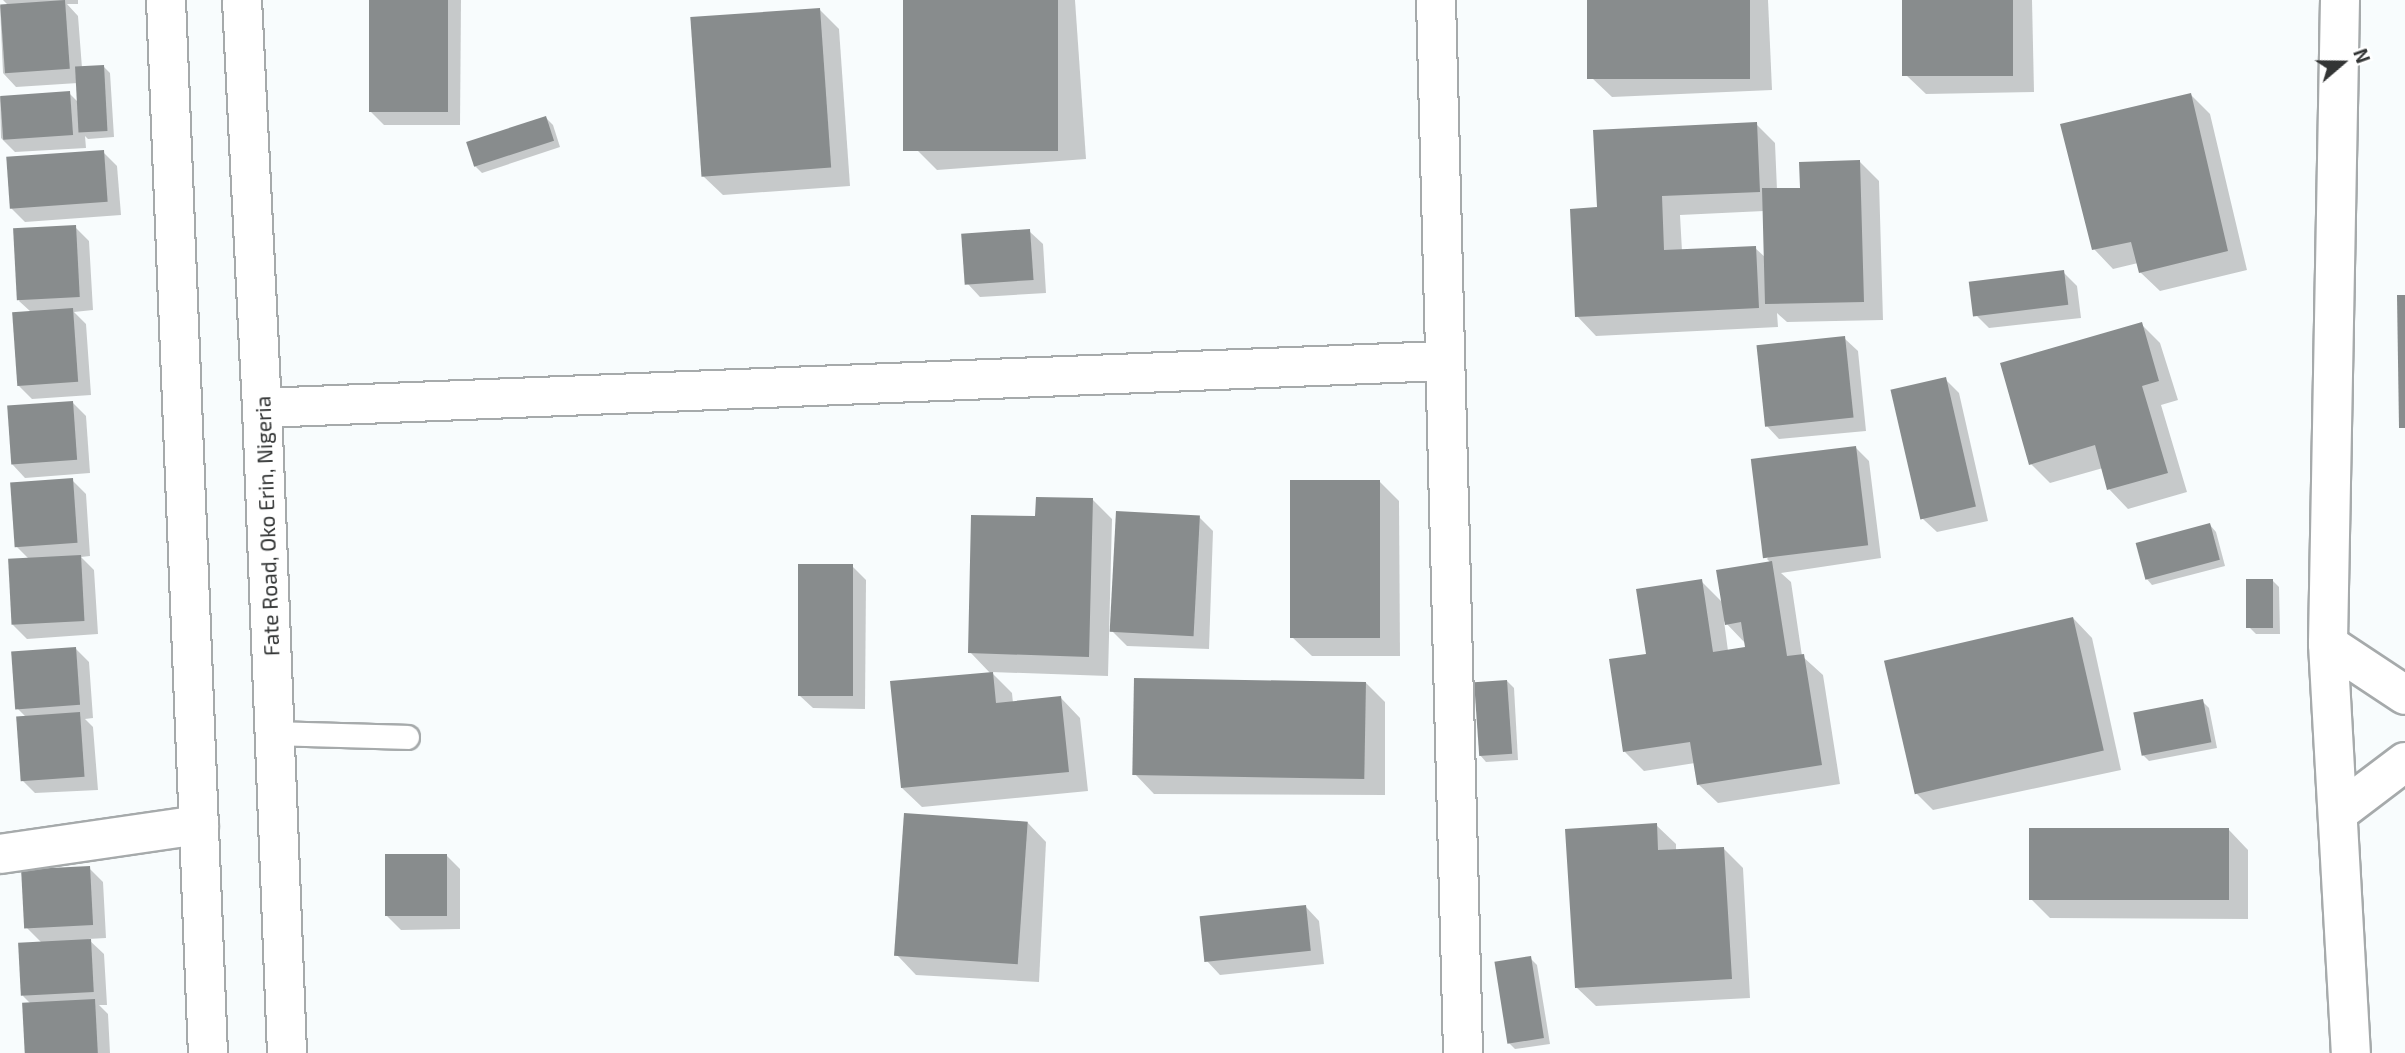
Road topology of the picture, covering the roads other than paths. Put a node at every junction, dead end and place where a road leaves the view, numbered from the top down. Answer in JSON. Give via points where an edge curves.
{"nodes":[{"id":1,"x":166,"y":0,"type":"edge"},
{"id":2,"x":243,"y":0,"type":"edge"},
{"id":3,"x":1436,"y":0,"type":"edge"},
{"id":4,"x":2340,"y":0,"type":"edge"},
{"id":5,"x":1443,"y":360,"type":"junction"},
{"id":6,"x":262,"y":408,"type":"junction"},
{"id":7,"x":2328,"y":644,"type":"junction"},
{"id":8,"x":2405,"y":695,"type":"edge"},
{"id":9,"x":275,"y":733,"type":"junction"},
{"id":10,"x":407,"y":737,"type":"dead end"},
{"id":11,"x":2405,"y":762,"type":"edge"},
{"id":12,"x":2339,"y":812,"type":"junction"},
{"id":13,"x":200,"y":825,"type":"junction"},
{"id":14,"x":0,"y":854,"type":"edge"},
{"id":15,"x":208,"y":1053,"type":"edge"},
{"id":16,"x":287,"y":1053,"type":"edge"},
{"id":17,"x":1463,"y":1053,"type":"edge"},
{"id":18,"x":2351,"y":1053,"type":"edge"}],
"edges":[{"from":1,"to":13,"type":"street"},
{"from":2,"to":6,"type":"street","name":"Fate Road, Oko Erin, Nigeria"},
{"from":3,"to":5,"type":"street"},
{"from":4,"to":7,"type":"street"},
{"from":5,"to":6,"type":"street"},
{"from":5,"to":17,"type":"street"},
{"from":6,"to":9,"type":"street","name":"Fate Road, Oko Erin, Nigeria"},
{"from":7,"to":8,"type":"street"},
{"from":7,"to":12,"type":"street"},
{"from":9,"to":10,"type":"lane"},
{"from":9,"to":16,"type":"street","name":"Fate Road, Oko Erin, Nigeria"},
{"from":11,"to":12,"type":"street"},
{"from":12,"to":18,"type":"street"},
{"from":13,"to":14,"type":"street"},
{"from":13,"to":15,"type":"street"}]}
